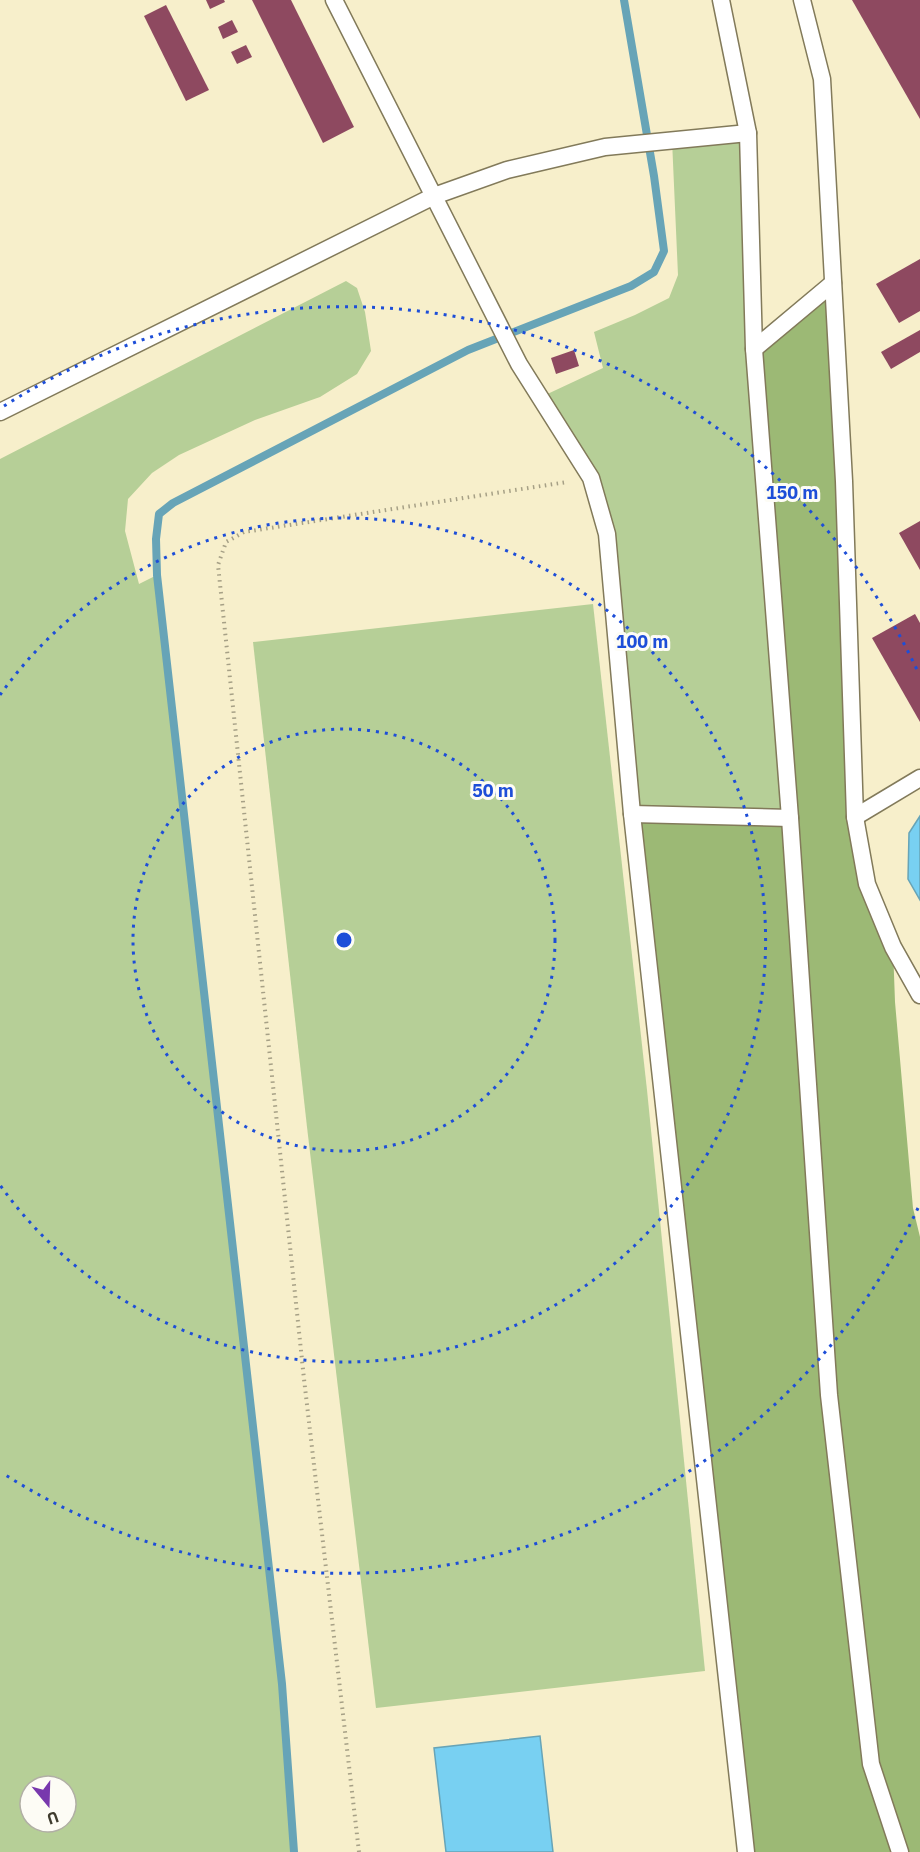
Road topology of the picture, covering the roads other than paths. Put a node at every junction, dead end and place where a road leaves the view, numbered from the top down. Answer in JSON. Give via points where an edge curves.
{"nodes":[{"id":1,"x":333,"y":0,"type":"edge"},
{"id":2,"x":721,"y":0,"type":"edge"},
{"id":3,"x":802,"y":0,"type":"edge"},
{"id":4,"x":748,"y":133,"type":"junction"},
{"id":5,"x":434,"y":196,"type":"junction"},
{"id":6,"x":833,"y":283,"type":"junction"},
{"id":7,"x":754,"y":349,"type":"junction"},
{"id":8,"x":0,"y":412,"type":"edge"},
{"id":9,"x":920,"y":778,"type":"edge"},
{"id":10,"x":632,"y":814,"type":"junction"},
{"id":11,"x":855,"y":817,"type":"junction"},
{"id":12,"x":790,"y":818,"type":"junction"},
{"id":13,"x":920,"y":995,"type":"edge"},
{"id":14,"x":746,"y":1852,"type":"edge"},
{"id":15,"x":900,"y":1852,"type":"edge"}],
"edges":[{"from":1,"to":5,"type":"lane"},
{"from":2,"to":4,"type":"lane"},
{"from":3,"to":6,"type":"lane","via":[[822,79]]},
{"from":4,"to":5,"type":"lane","via":[[605,147],[507,170]]},
{"from":4,"to":7,"type":"lane"},
{"from":5,"to":8,"type":"lane"},
{"from":5,"to":10,"type":"lane","via":[[519,364],[591,478],[607,534]]},
{"from":6,"to":7,"type":"lane"},
{"from":6,"to":11,"type":"lane"},
{"from":7,"to":12,"type":"lane"},
{"from":9,"to":11,"type":"lane"},
{"from":10,"to":12,"type":"lane"},
{"from":10,"to":14,"type":"lane"},
{"from":11,"to":13,"type":"lane","via":[[867,884],[893,947]]},
{"from":12,"to":15,"type":"lane","via":[[829,1395],[871,1764]]}]}
